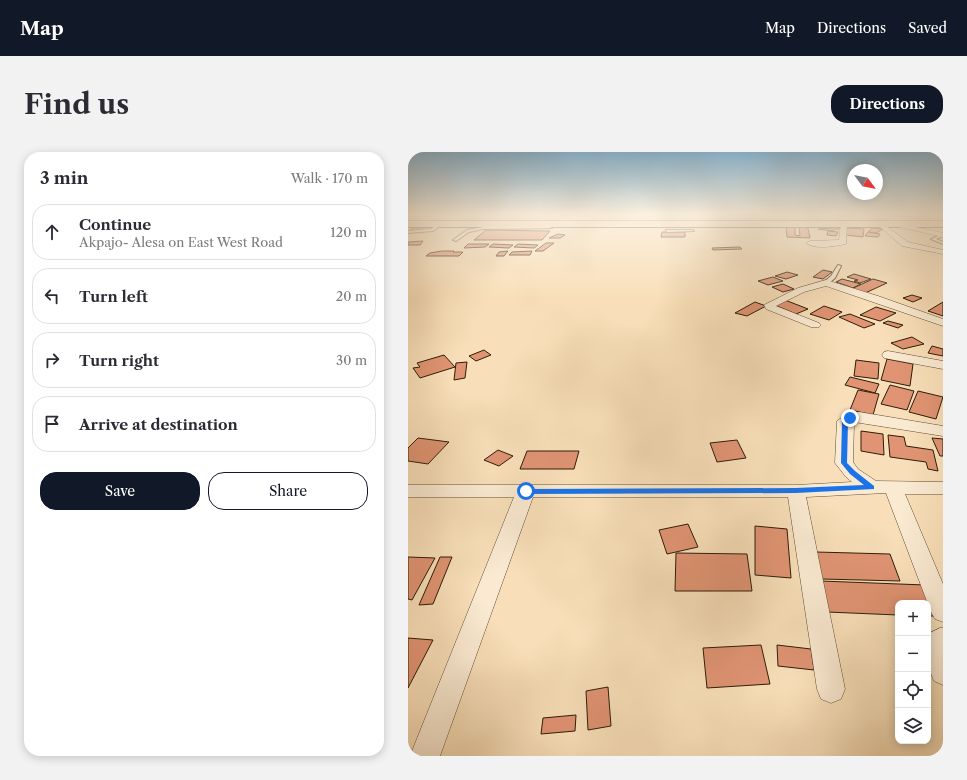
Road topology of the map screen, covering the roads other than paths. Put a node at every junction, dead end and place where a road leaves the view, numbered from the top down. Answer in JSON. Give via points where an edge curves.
{"nodes":[{"id":1,"x":842,"y":242,"type":"edge"},
{"id":2,"x":903,"y":242,"type":"edge"},
{"id":3,"x":810,"y":243,"type":"dead end"},
{"id":4,"x":943,"y":252,"type":"edge"},
{"id":5,"x":839,"y":266,"type":"dead end"},
{"id":6,"x":826,"y":283,"type":"junction"},
{"id":7,"x":943,"y":323,"type":"edge"},
{"id":8,"x":815,"y":325,"type":"dead end"},
{"id":9,"x":888,"y":355,"type":"dead end"},
{"id":10,"x":943,"y":365,"type":"edge"},
{"id":11,"x":943,"y":431,"type":"edge"},
{"id":12,"x":872,"y":487,"type":"junction"},
{"id":13,"x":893,"y":487,"type":"junction"},
{"id":14,"x":943,"y":488,"type":"edge"},
{"id":15,"x":408,"y":491,"type":"edge"},
{"id":16,"x":526,"y":491,"type":"junction"},
{"id":17,"x":796,"y":491,"type":"junction"},
{"id":18,"x":943,"y":612,"type":"edge"},
{"id":19,"x":943,"y":639,"type":"edge"},
{"id":20,"x":943,"y":672,"type":"edge"},
{"id":21,"x":831,"y":689,"type":"dead end"},
{"id":22,"x":425,"y":756,"type":"edge"}],
"edges":[{"from":1,"to":3,"type":"street"},
{"from":2,"to":4,"type":"street"},
{"from":5,"to":6,"type":"lane","via":[[834,277]]},
{"from":6,"to":7,"type":"street"},
{"from":6,"to":8,"type":"street","via":[[768,304]]},
{"from":9,"to":10,"type":"street"},
{"from":11,"to":12,"type":"street","via":[[860,418],[845,421],[844,463],[852,473]]},
{"from":12,"to":13,"type":"street"},
{"from":12,"to":17,"type":"street"},
{"from":13,"to":14,"type":"street"},
{"from":13,"to":18,"type":"street"},
{"from":15,"to":16,"type":"street"},
{"from":16,"to":17,"type":"street"},
{"from":16,"to":22,"type":"street"},
{"from":17,"to":21,"type":"street"},
{"from":19,"to":20,"type":"street","via":[[937,642]]}]}
